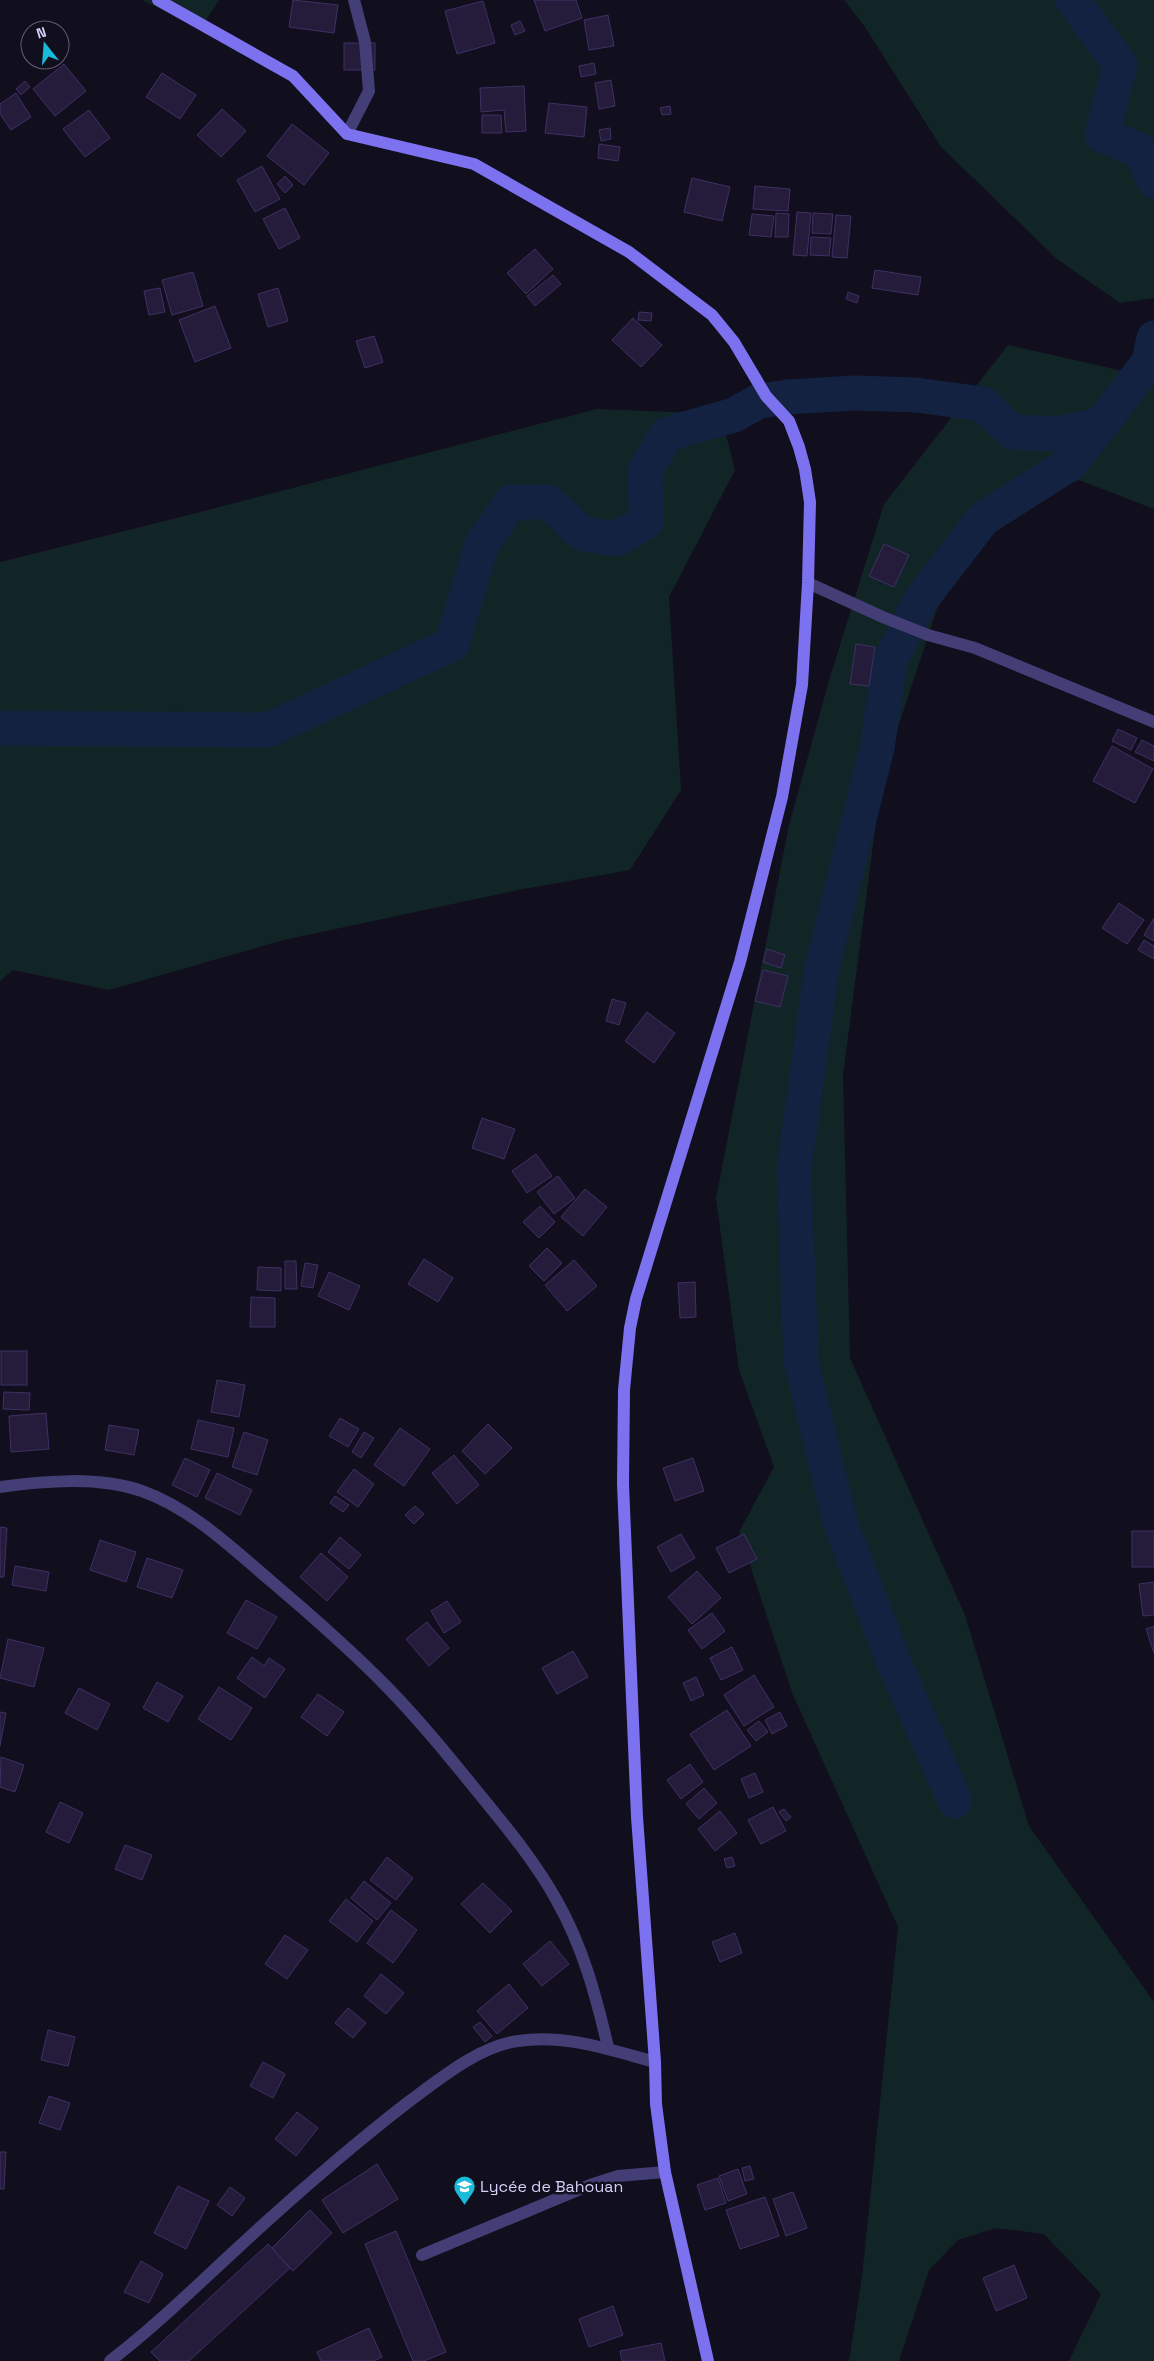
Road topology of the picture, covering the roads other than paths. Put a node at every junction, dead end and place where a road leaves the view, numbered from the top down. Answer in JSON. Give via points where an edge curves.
{"nodes":[{"id":1,"x":158,"y":0,"type":"edge"},
{"id":2,"x":354,"y":0,"type":"edge"},
{"id":3,"x":347,"y":134,"type":"junction"},
{"id":4,"x":808,"y":583,"type":"junction"},
{"id":5,"x":1154,"y":722,"type":"edge"},
{"id":6,"x":0,"y":1487,"type":"edge"},
{"id":7,"x":608,"y":2047,"type":"junction"},
{"id":8,"x":655,"y":2062,"type":"junction"},
{"id":9,"x":665,"y":2172,"type":"junction"},
{"id":10,"x":422,"y":2256,"type":"dead end"},
{"id":11,"x":110,"y":2361,"type":"edge"},
{"id":12,"x":708,"y":2361,"type":"edge"}],
"edges":[{"from":1,"to":3,"type":"main road","via":[[293,76]]},
{"from":2,"to":3,"type":"street","via":[[365,42],[369,91]]},
{"from":3,"to":4,"type":"main road","via":[[474,164],[629,252],[712,315],[739,349],[766,396],[789,421],[805,469],[810,502]]},
{"from":4,"to":5,"type":"street","via":[[885,618],[928,635],[975,648]]},
{"from":4,"to":8,"type":"main road","via":[[802,685],[782,798],[740,962],[638,1291],[630,1328],[624,1390],[623,1484],[637,1817]]},
{"from":6,"to":7,"type":"street","via":[[87,1482],[139,1490],[159,1498],[207,1527],[387,1687],[431,1734],[528,1857],[557,1901],[580,1948]]},
{"from":7,"to":8,"type":"street"},
{"from":7,"to":11,"type":"street","via":[[543,2039],[516,2041],[448,2072],[376,2127],[295,2196],[143,2336]]},
{"from":8,"to":9,"type":"main road","via":[[656,2104]]},
{"from":9,"to":10,"type":"street","via":[[618,2176],[590,2185]]},
{"from":9,"to":12,"type":"main road"}]}
